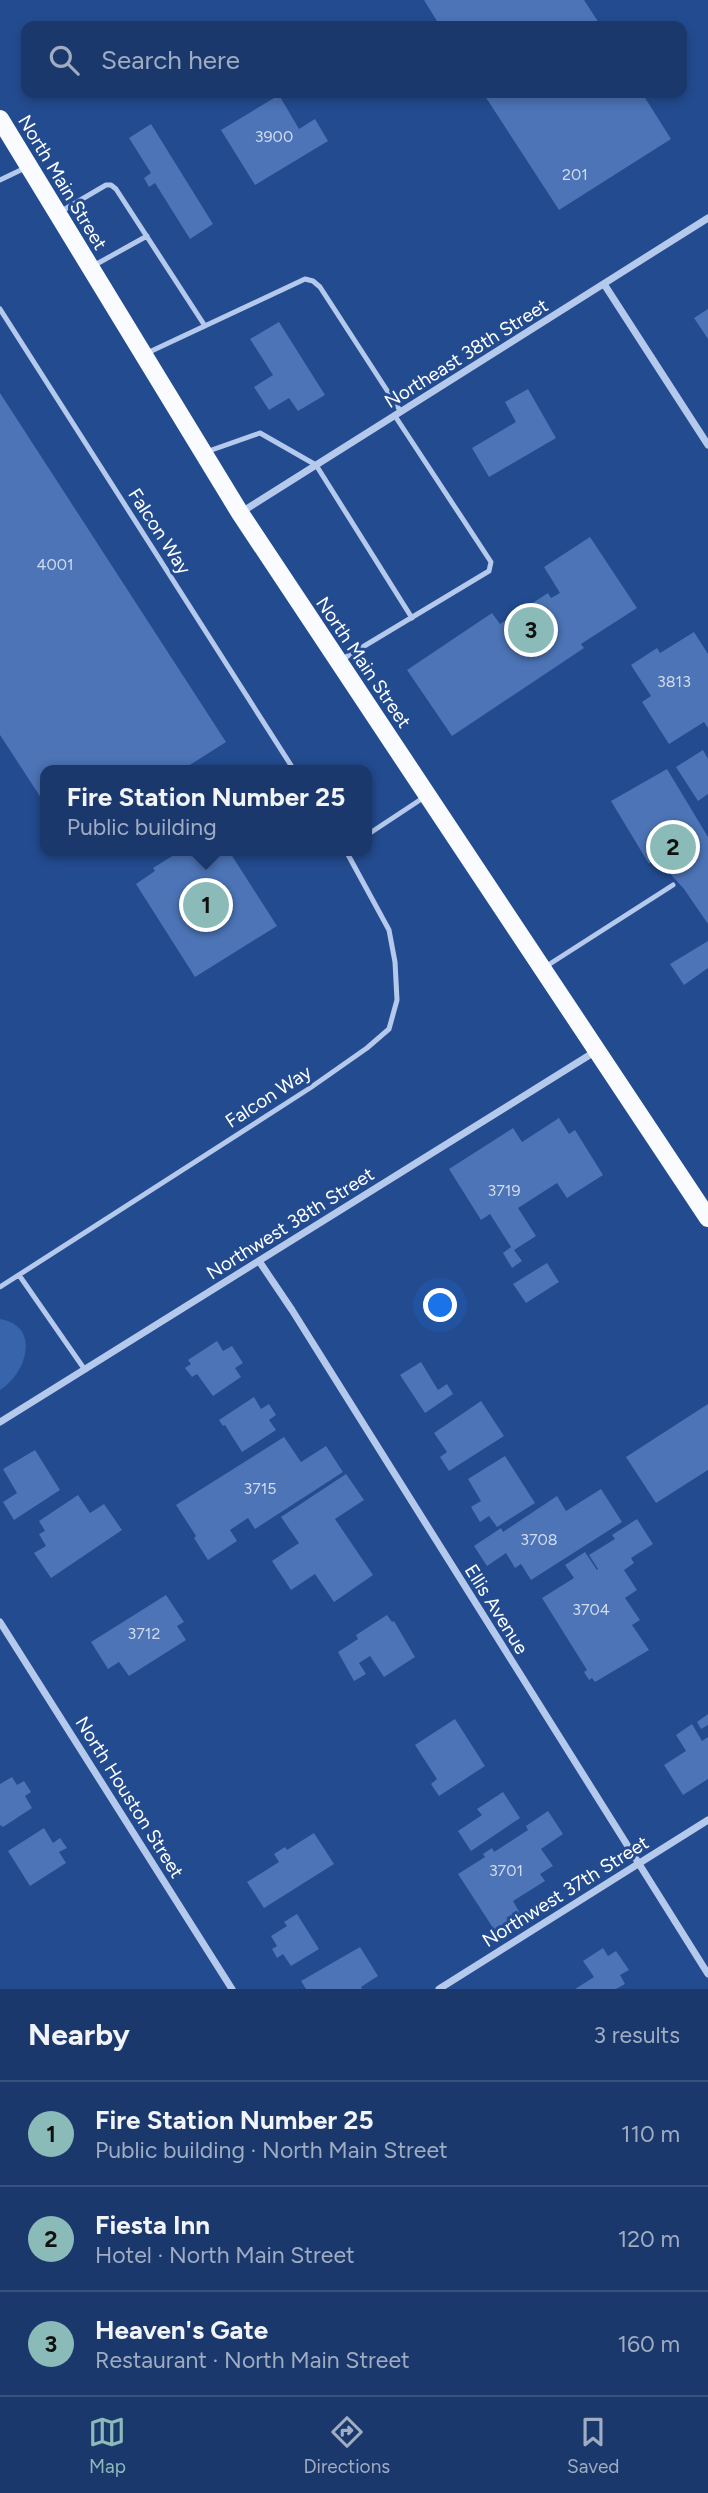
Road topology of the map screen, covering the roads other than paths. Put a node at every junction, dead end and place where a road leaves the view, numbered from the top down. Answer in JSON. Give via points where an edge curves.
{"nodes":[{"id":1,"x":0,"y":119,"type":"edge"},
{"id":2,"x":29,"y":166,"type":"junction"},
{"id":3,"x":0,"y":180,"type":"edge"},
{"id":4,"x":58,"y":214,"type":"junction"},
{"id":5,"x":708,"y":218,"type":"edge"},
{"id":6,"x":147,"y":236,"type":"junction"},
{"id":7,"x":90,"y":268,"type":"junction"},
{"id":8,"x":604,"y":284,"type":"junction"},
{"id":9,"x":0,"y":309,"type":"edge"},
{"id":10,"x":205,"y":326,"type":"junction"},
{"id":11,"x":144,"y":355,"type":"junction"},
{"id":12,"x":398,"y":414,"type":"junction"},
{"id":13,"x":708,"y":445,"type":"edge"},
{"id":14,"x":203,"y":453,"type":"junction"},
{"id":15,"x":316,"y":466,"type":"junction"},
{"id":16,"x":240,"y":513,"type":"junction"},
{"id":17,"x":412,"y":618,"type":"junction"},
{"id":18,"x":338,"y":662,"type":"junction"},
{"id":19,"x":291,"y":765,"type":"edge"},
{"id":20,"x":427,"y":795,"type":"junction"},
{"id":21,"x":372,"y":832,"type":"edge"},
{"id":22,"x":349,"y":856,"type":"edge"},
{"id":23,"x":673,"y":885,"type":"dead end"},
{"id":24,"x":542,"y":969,"type":"junction"},
{"id":25,"x":597,"y":1051,"type":"junction"},
{"id":26,"x":708,"y":1218,"type":"edge"},
{"id":27,"x":259,"y":1261,"type":"junction"},
{"id":28,"x":19,"y":1275,"type":"junction"},
{"id":29,"x":0,"y":1287,"type":"edge"},
{"id":30,"x":85,"y":1370,"type":"junction"},
{"id":31,"x":0,"y":1422,"type":"edge"},
{"id":32,"x":0,"y":1622,"type":"edge"},
{"id":33,"x":708,"y":1820,"type":"edge"},
{"id":34,"x":637,"y":1863,"type":"junction"},
{"id":35,"x":708,"y":1974,"type":"edge"},
{"id":36,"x":232,"y":1989,"type":"edge"},
{"id":37,"x":439,"y":1989,"type":"edge"}],
"edges":[{"from":1,"to":2,"type":"main road","name":"North Main Street"},
{"from":2,"to":3,"type":"lane"},
{"from":2,"to":4,"type":"main road","name":"North Main Street"},
{"from":4,"to":6,"type":"lane","via":[[111,185]]},
{"from":4,"to":7,"type":"main road","name":"North Main Street"},
{"from":5,"to":8,"type":"street","name":"Northeast 38th Street"},
{"from":6,"to":7,"type":"lane"},
{"from":6,"to":10,"type":"lane"},
{"from":7,"to":11,"type":"main road","name":"North Main Street"},
{"from":8,"to":12,"type":"street","name":"Northeast 38th Street"},
{"from":8,"to":13,"type":"street"},
{"from":9,"to":19,"type":"lane","name":"Falcon Way"},
{"from":10,"to":11,"type":"lane"},
{"from":10,"to":12,"type":"lane","via":[[305,279],[313,281]]},
{"from":11,"to":14,"type":"main road","name":"North Main Street"},
{"from":12,"to":15,"type":"street","name":"Northeast 38th Street"},
{"from":12,"to":17,"type":"lane","via":[[492,566]]},
{"from":14,"to":15,"type":"lane","via":[[260,433]]},
{"from":14,"to":16,"type":"main road","name":"North Main Street"},
{"from":15,"to":16,"type":"street","name":"Northeast 38th Street"},
{"from":15,"to":17,"type":"lane"},
{"from":16,"to":18,"type":"main road","name":"North Main Street"},
{"from":17,"to":18,"type":"lane"},
{"from":18,"to":20,"type":"main road","name":"North Main Street"},
{"from":20,"to":21,"type":"lane"},
{"from":20,"to":24,"type":"main road","name":"North Main Street"},
{"from":22,"to":28,"type":"lane","name":"Falcon Way","via":[[389,930],[397,1000],[388,1029],[310,1087]]},
{"from":23,"to":24,"type":"lane"},
{"from":24,"to":25,"type":"main road","name":"North Main Street"},
{"from":25,"to":26,"type":"main road","name":"North Main Street"},
{"from":25,"to":27,"type":"street","name":"Northwest 38th Street"},
{"from":27,"to":30,"type":"street","name":"Northwest 38th Street"},
{"from":27,"to":34,"type":"street","name":"Ellis Avenue"},
{"from":28,"to":29,"type":"lane","name":"Falcon Way"},
{"from":28,"to":30,"type":"lane"},
{"from":30,"to":31,"type":"street","name":"Northwest 38th Street"},
{"from":32,"to":36,"type":"street","name":"North Houston Street"},
{"from":33,"to":34,"type":"street","name":"Northwest 37th Street"},
{"from":34,"to":35,"type":"street","name":"Ellis Avenue"},
{"from":34,"to":37,"type":"street","name":"Northwest 37th Street"}]}
